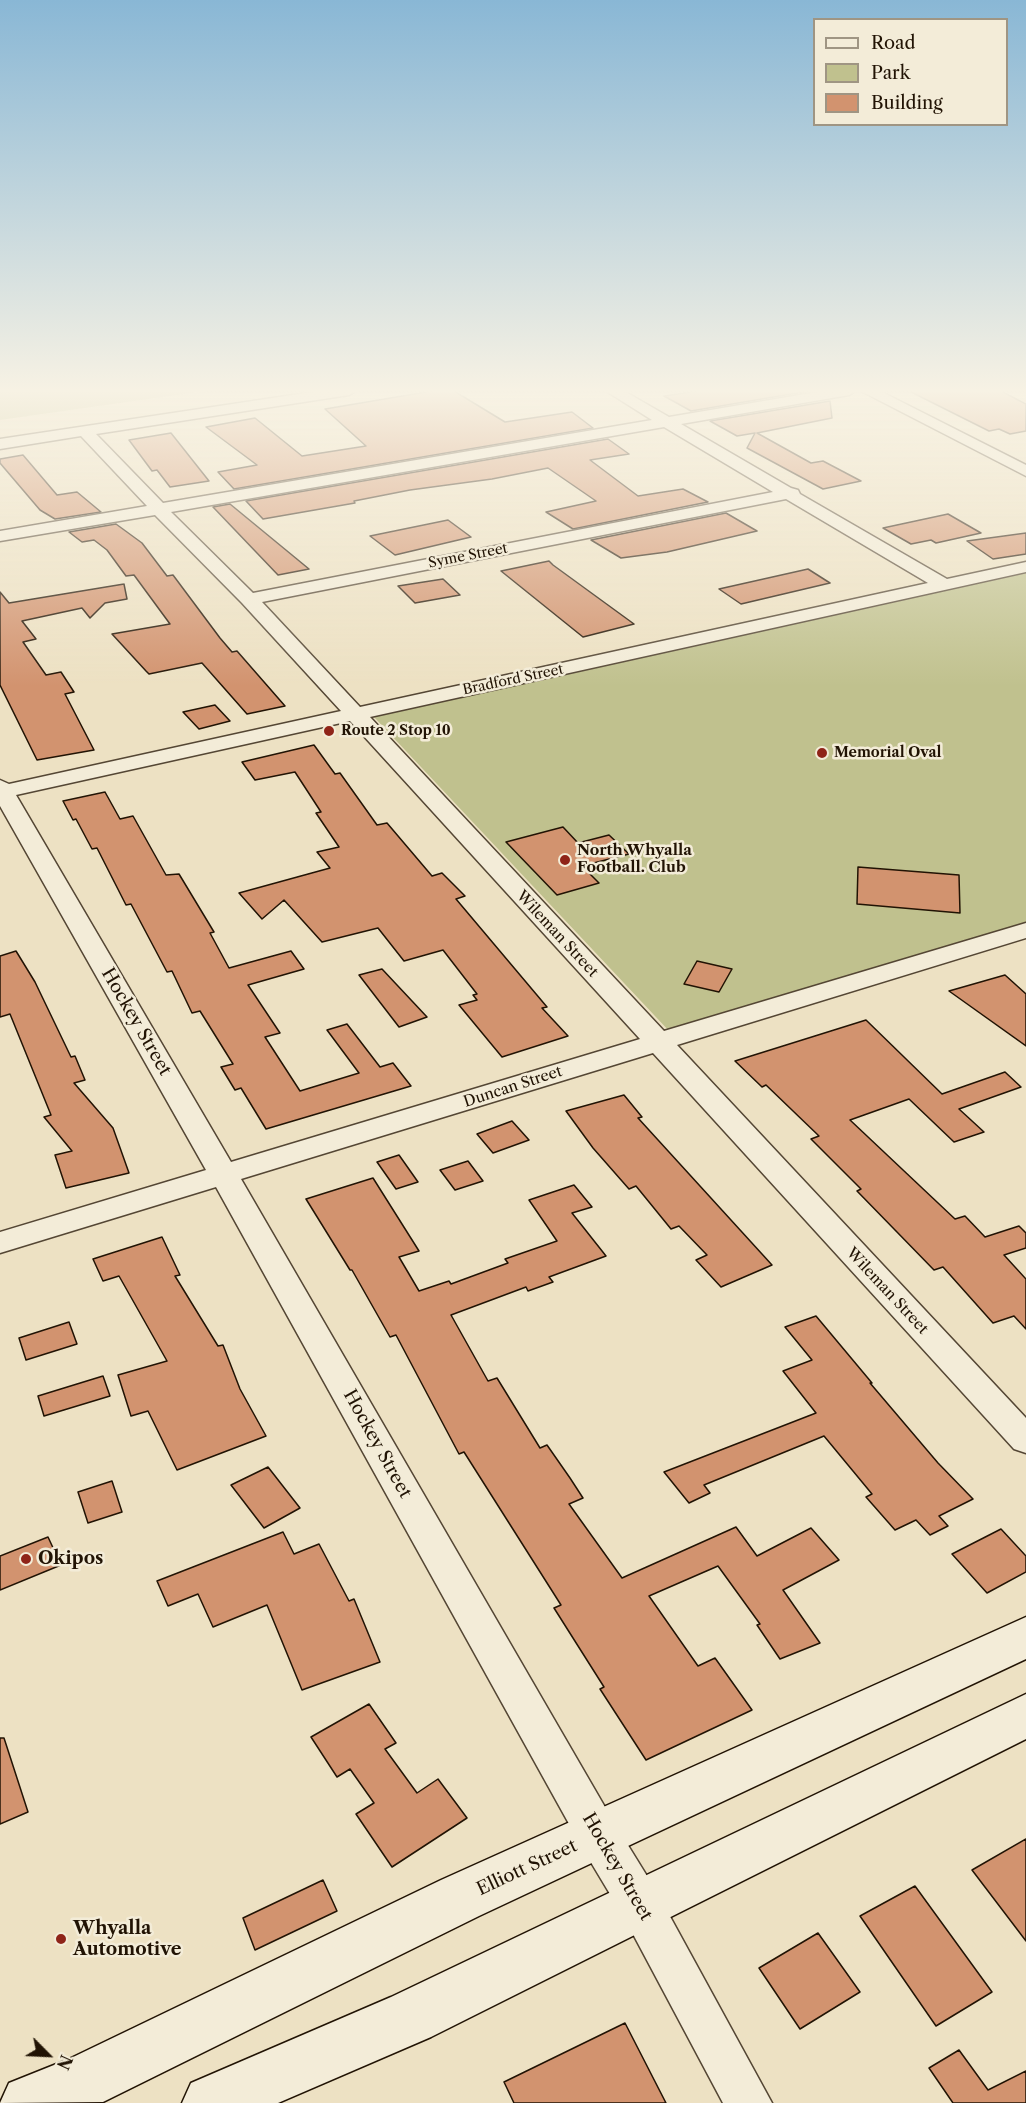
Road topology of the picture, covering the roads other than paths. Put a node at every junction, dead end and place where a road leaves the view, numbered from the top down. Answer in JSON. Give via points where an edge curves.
{"nodes":[{"id":1,"x":140,"y":489,"type":"edge"},
{"id":2,"x":276,"y":489,"type":"edge"},
{"id":3,"x":783,"y":489,"type":"edge"},
{"id":4,"x":792,"y":494,"type":"junction"},
{"id":5,"x":159,"y":509,"type":"junction"},
{"id":6,"x":0,"y":536,"type":"edge"},
{"id":7,"x":1026,"y":567,"type":"edge"},
{"id":8,"x":945,"y":585,"type":"junction"},
{"id":9,"x":249,"y":599,"type":"junction"},
{"id":10,"x":356,"y":715,"type":"junction"},
{"id":11,"x":1,"y":790,"type":"edge"},
{"id":12,"x":1023,"y":935,"type":"edge"},
{"id":13,"x":656,"y":1041,"type":"junction"},
{"id":14,"x":224,"y":1175,"type":"junction"},
{"id":15,"x":0,"y":1243,"type":"edge"},
{"id":16,"x":1026,"y":1440,"type":"edge"},
{"id":17,"x":1026,"y":1637,"type":"edge"},
{"id":18,"x":1026,"y":1715,"type":"edge"},
{"id":19,"x":598,"y":1835,"type":"junction"},
{"id":20,"x":640,"y":1904,"type":"junction"},
{"id":21,"x":29,"y":2103,"type":"edge"},
{"id":22,"x":211,"y":2103,"type":"edge"},
{"id":23,"x":749,"y":2103,"type":"edge"}],
"edges":[{"from":1,"to":5,"type":"street","name":"Wileman Street"},
{"from":2,"to":5,"type":"street"},
{"from":3,"to":4,"type":"street"},
{"from":4,"to":8,"type":"street"},
{"from":4,"to":9,"type":"street","name":"Syme Street"},
{"from":5,"to":6,"type":"street"},
{"from":5,"to":9,"type":"street","name":"Wileman Street"},
{"from":7,"to":8,"type":"street","name":"Bradford Street"},
{"from":8,"to":10,"type":"street","name":"Bradford Street"},
{"from":9,"to":10,"type":"street","name":"Wileman Street"},
{"from":10,"to":11,"type":"street","name":"Bradford Street"},
{"from":10,"to":13,"type":"street","name":"Wileman Street"},
{"from":11,"to":14,"type":"street","name":"Hockey Street"},
{"from":12,"to":13,"type":"street","name":"Duncan Street"},
{"from":13,"to":14,"type":"street","name":"Duncan Street"},
{"from":13,"to":16,"type":"street","name":"Wileman Street"},
{"from":14,"to":15,"type":"street","name":"Duncan Street"},
{"from":14,"to":19,"type":"street","name":"Hockey Street"},
{"from":17,"to":19,"type":"main road","name":"Elliott Street"},
{"from":18,"to":20,"type":"main road"},
{"from":19,"to":20,"type":"street","name":"Hockey Street"},
{"from":19,"to":21,"type":"main road","name":"Elliott Street","via":[[83,2082]]},
{"from":20,"to":22,"type":"main road","via":[[411,2017]]},
{"from":20,"to":23,"type":"street","name":"Hockey Street"}]}
